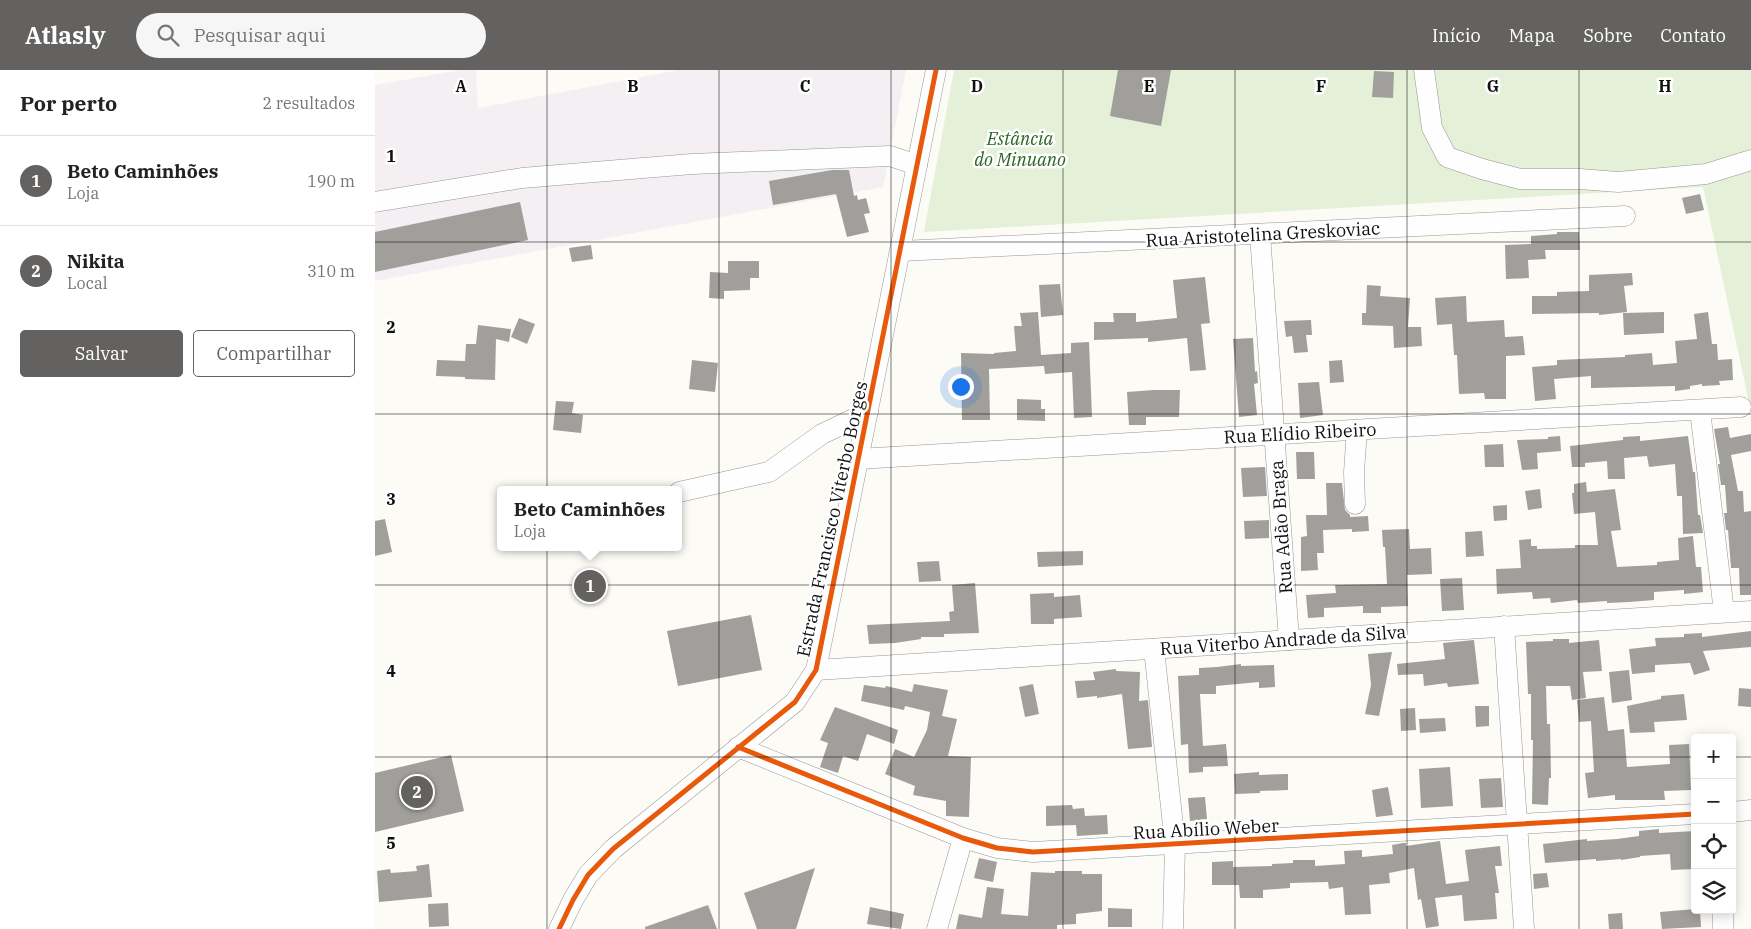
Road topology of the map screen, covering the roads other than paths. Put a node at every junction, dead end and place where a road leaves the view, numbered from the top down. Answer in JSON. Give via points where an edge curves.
{"nodes":[{"id":1,"x":936,"y":70,"type":"edge"},
{"id":2,"x":1424,"y":70,"type":"edge"},
{"id":3,"x":1751,"y":160,"type":"edge"},
{"id":4,"x":917,"y":165,"type":"junction"},
{"id":5,"x":375,"y":202,"type":"edge"},
{"id":6,"x":1625,"y":216,"type":"dead end"},
{"id":7,"x":1260,"y":234,"type":"junction"},
{"id":8,"x":901,"y":251,"type":"junction"},
{"id":9,"x":1741,"y":407,"type":"dead end"},
{"id":10,"x":1700,"y":410,"type":"junction"},
{"id":11,"x":868,"y":412,"type":"junction"},
{"id":12,"x":1357,"y":430,"type":"junction"},
{"id":13,"x":1275,"y":435,"type":"junction"},
{"id":14,"x":858,"y":460,"type":"junction"},
{"id":15,"x":682,"y":491,"type":"edge"},
{"id":16,"x":1355,"y":504,"type":"dead end"},
{"id":17,"x":1751,"y":611,"type":"edge"},
{"id":18,"x":1724,"y":612,"type":"junction"},
{"id":19,"x":1505,"y":626,"type":"junction"},
{"id":20,"x":1289,"y":640,"type":"junction"},
{"id":21,"x":1154,"y":649,"type":"junction"},
{"id":22,"x":815,"y":670,"type":"junction"},
{"id":23,"x":738,"y":747,"type":"junction"},
{"id":24,"x":1751,"y":810,"type":"edge"},
{"id":25,"x":1736,"y":812,"type":"edge"},
{"id":26,"x":1691,"y":814,"type":"edge"},
{"id":27,"x":1517,"y":824,"type":"junction"},
{"id":28,"x":963,"y":838,"type":"junction"},
{"id":29,"x":1175,"y":844,"type":"junction"},
{"id":30,"x":1723,"y":914,"type":"edge"},
{"id":31,"x":559,"y":929,"type":"edge"},
{"id":32,"x":937,"y":929,"type":"edge"},
{"id":33,"x":1173,"y":929,"type":"edge"},
{"id":34,"x":1524,"y":929,"type":"edge"},
{"id":35,"x":1723,"y":929,"type":"edge"}],
"edges":[{"from":1,"to":4,"type":"street","name":"Estrada Francisco Viterbo Borges"},
{"from":2,"to":3,"type":"street","via":[[1432,128],[1447,157],[1482,169],[1520,179],[1618,182],[1706,174]]},
{"from":4,"to":5,"type":"street","via":[[890,156],[692,164],[522,178]]},
{"from":4,"to":8,"type":"street","name":"Estrada Francisco Viterbo Borges"},
{"from":6,"to":7,"type":"street","name":"Rua Aristotelina Greskoviac"},
{"from":7,"to":8,"type":"street","name":"Rua Aristotelina Greskoviac"},
{"from":7,"to":13,"type":"street","name":"Rua Adão Braga"},
{"from":8,"to":11,"type":"street","name":"Estrada Francisco Viterbo Borges"},
{"from":9,"to":10,"type":"street","name":"Rua Elídio Ribeiro"},
{"from":10,"to":12,"type":"street","name":"Rua Elídio Ribeiro"},
{"from":10,"to":18,"type":"street"},
{"from":11,"to":14,"type":"street","name":"Estrada Francisco Viterbo Borges"},
{"from":11,"to":15,"type":"street","via":[[821,434],[769,472]]},
{"from":12,"to":13,"type":"street","name":"Rua Elídio Ribeiro"},
{"from":12,"to":16,"type":"street"},
{"from":13,"to":14,"type":"street","name":"Rua Elídio Ribeiro"},
{"from":13,"to":20,"type":"street","name":"Rua Adão Braga"},
{"from":14,"to":22,"type":"street","name":"Estrada Francisco Viterbo Borges"},
{"from":17,"to":18,"type":"street","name":"Rua Viterbo Andrade da Silva"},
{"from":18,"to":19,"type":"street","name":"Rua Viterbo Andrade da Silva"},
{"from":19,"to":20,"type":"street","name":"Rua Viterbo Andrade da Silva"},
{"from":19,"to":27,"type":"street"},
{"from":20,"to":21,"type":"street","name":"Rua Viterbo Andrade da Silva"},
{"from":21,"to":22,"type":"street","name":"Rua Viterbo Andrade da Silva"},
{"from":21,"to":29,"type":"street"},
{"from":22,"to":23,"type":"street","name":"Estrada Francisco Viterbo Borges","via":[[795,702]]},
{"from":23,"to":28,"type":"street","name":"Rua Abílio Weber"},
{"from":23,"to":31,"type":"street","name":"Estrada Francisco Viterbo Borges","via":[[613,848],[588,875]]},
{"from":24,"to":25,"type":"street"},
{"from":26,"to":27,"type":"street","name":"Rua Abílio Weber"},
{"from":27,"to":29,"type":"street","name":"Rua Abílio Weber"},
{"from":27,"to":34,"type":"street"},
{"from":28,"to":29,"type":"street","name":"Rua Abílio Weber","via":[[997,848],[1033,852]]},
{"from":28,"to":32,"type":"street"},
{"from":29,"to":33,"type":"street"},
{"from":30,"to":35,"type":"street"}]}
